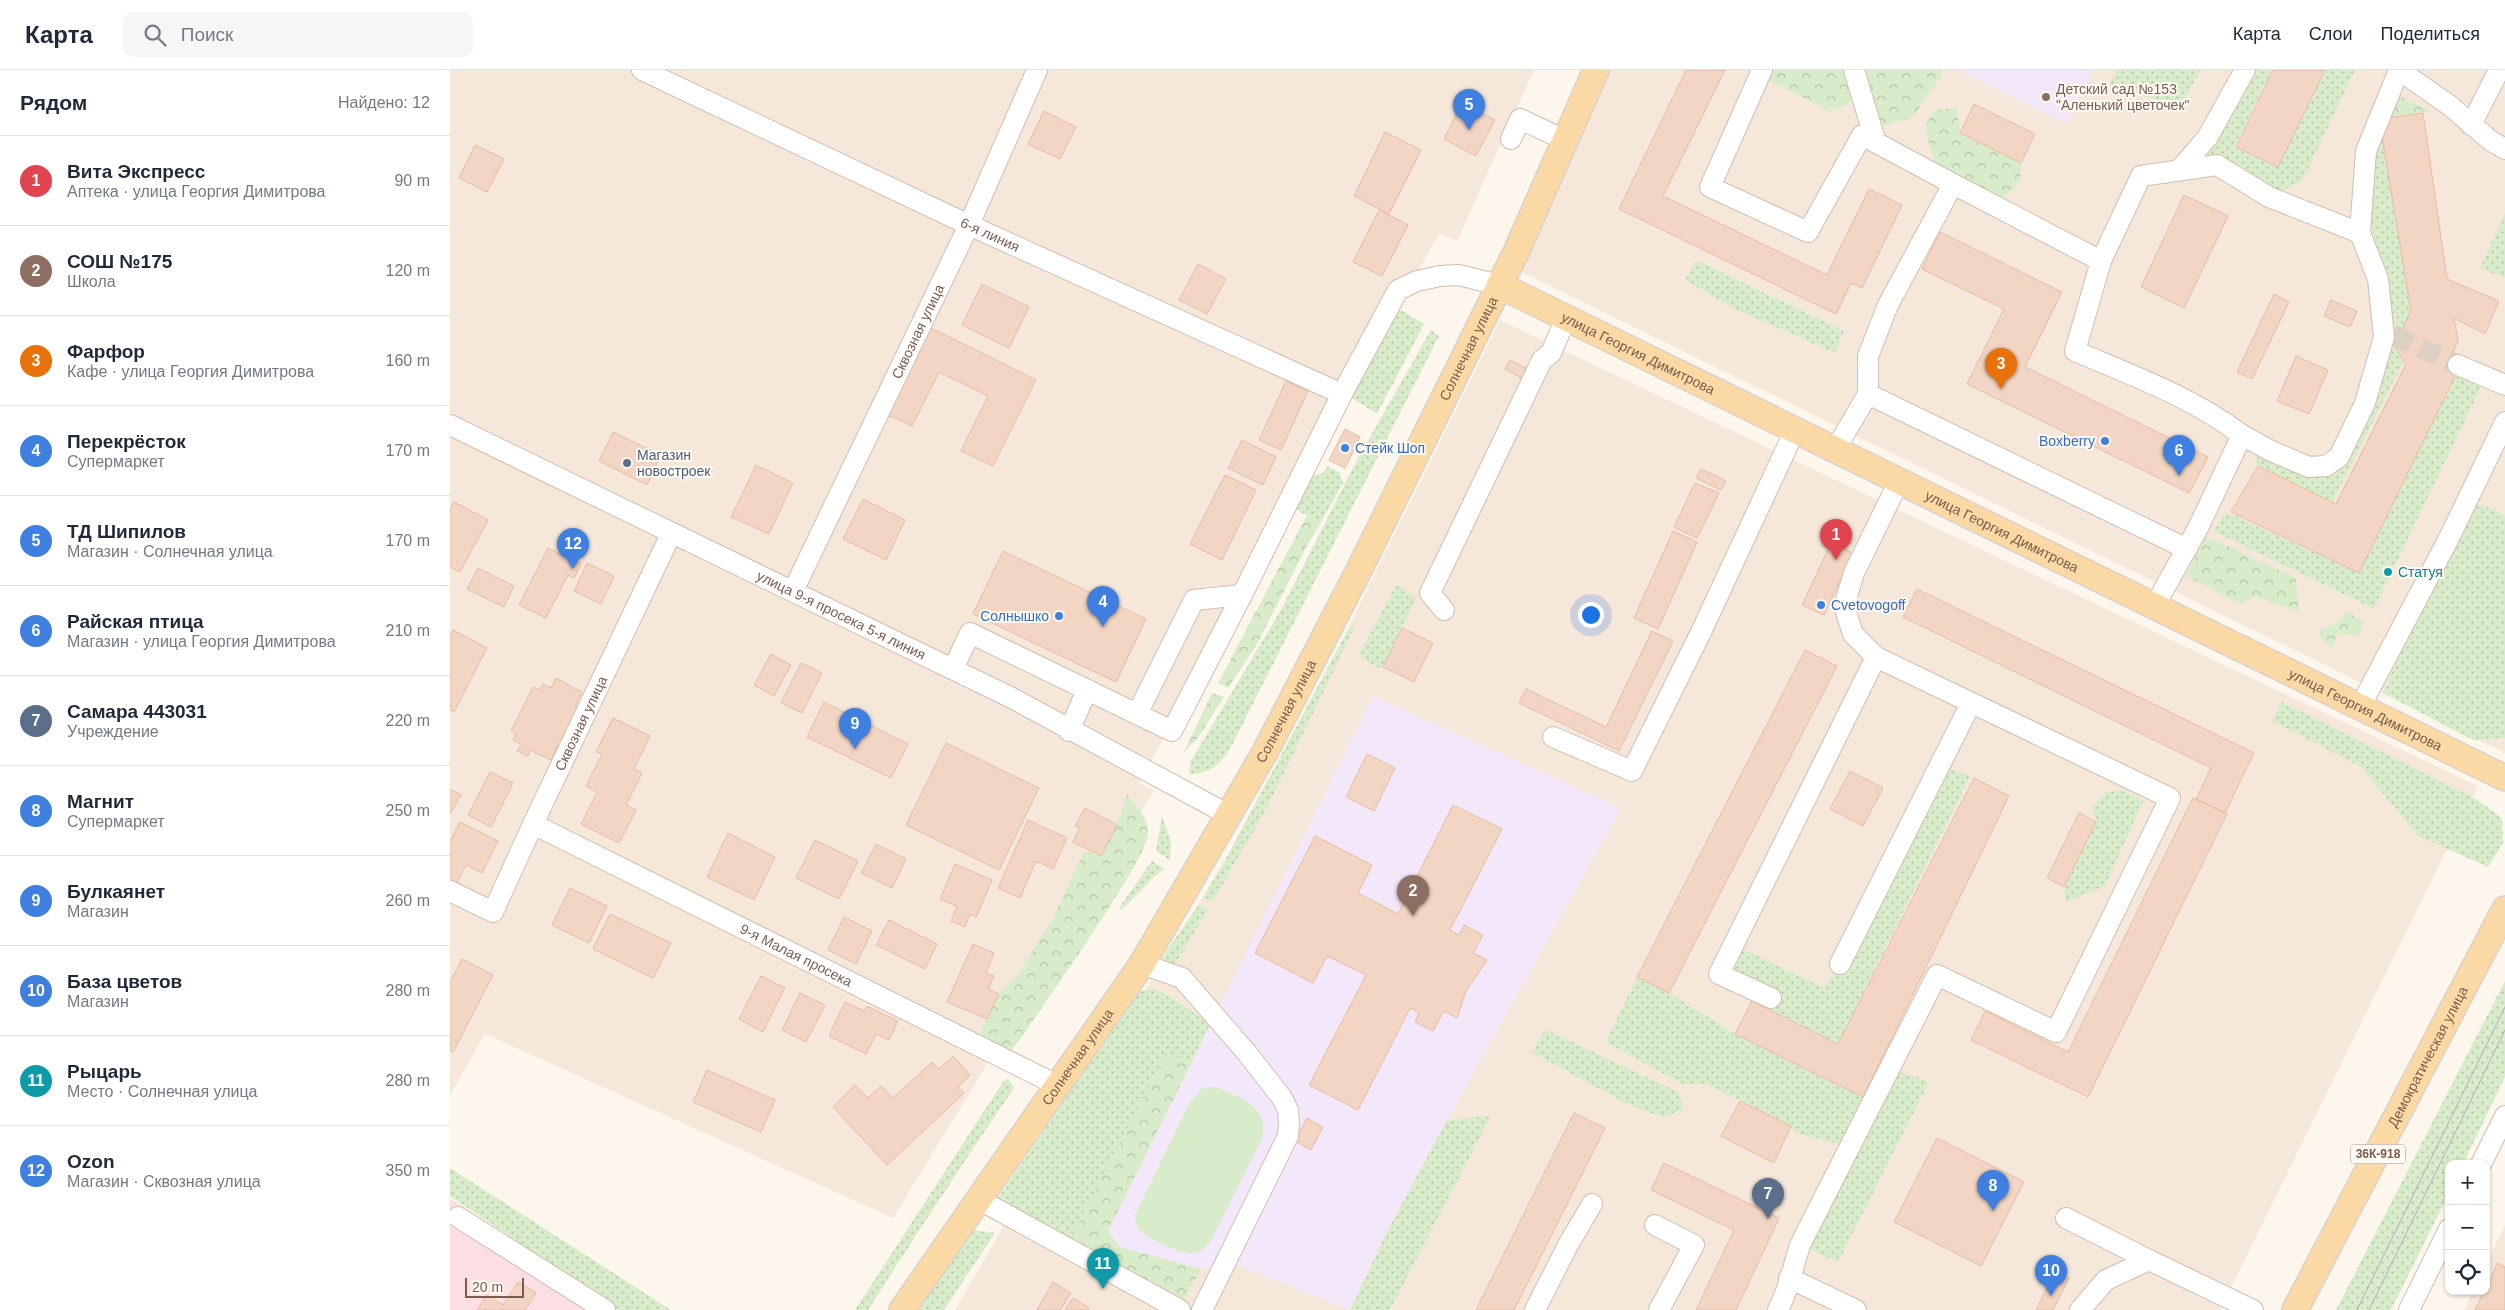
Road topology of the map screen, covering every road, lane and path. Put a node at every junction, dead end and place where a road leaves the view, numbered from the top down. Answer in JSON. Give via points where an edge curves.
{"nodes":[{"id":1,"x":642,"y":70,"type":"edge"},
{"id":2,"x":1037,"y":70,"type":"edge"},
{"id":3,"x":1596,"y":70,"type":"edge"},
{"id":4,"x":1762,"y":70,"type":"edge"},
{"id":5,"x":1854,"y":70,"type":"edge"},
{"id":6,"x":2245,"y":70,"type":"edge"},
{"id":7,"x":2499,"y":70,"type":"edge"},
{"id":8,"x":2472,"y":125,"type":"junction"},
{"id":9,"x":1511,"y":139,"type":"dead end"},
{"id":10,"x":1566,"y":140,"type":"junction"},
{"id":11,"x":1876,"y":143,"type":"junction"},
{"id":12,"x":2505,"y":149,"type":"edge"},
{"id":13,"x":2180,"y":169,"type":"junction"},
{"id":14,"x":1953,"y":184,"type":"junction"},
{"id":15,"x":969,"y":225,"type":"junction"},
{"id":16,"x":2360,"y":233,"type":"junction"},
{"id":17,"x":2101,"y":261,"type":"junction"},
{"id":18,"x":1499,"y":286,"type":"junction"},
{"id":19,"x":1566,"y":318,"type":"junction"},
{"id":20,"x":2458,"y":365,"type":"tunnel mouth"},
{"id":21,"x":2505,"y":385,"type":"edge"},
{"id":22,"x":1342,"y":394,"type":"junction"},
{"id":23,"x":1868,"y":394,"type":"junction"},
{"id":24,"x":2505,"y":422,"type":"edge"},
{"id":25,"x":450,"y":425,"type":"edge"},
{"id":26,"x":1795,"y":430,"type":"junction"},
{"id":27,"x":2242,"y":435,"type":"junction"},
{"id":28,"x":1835,"y":450,"type":"junction"},
{"id":29,"x":1899,"y":481,"type":"junction"},
{"id":30,"x":671,"y":534,"type":"junction"},
{"id":31,"x":2187,"y":549,"type":"junction"},
{"id":32,"x":793,"y":591,"type":"junction"},
{"id":33,"x":1242,"y":595,"type":"junction"},
{"id":34,"x":2154,"y":606,"type":"junction"},
{"id":35,"x":1444,"y":610,"type":"dead end"},
{"id":36,"x":1876,"y":657,"type":"junction"},
{"id":37,"x":953,"y":669,"type":"junction"},
{"id":38,"x":1087,"y":690,"type":"junction"},
{"id":39,"x":1971,"y":703,"type":"junction"},
{"id":40,"x":2360,"y":707,"type":"junction"},
{"id":41,"x":1136,"y":714,"type":"junction"},
{"id":42,"x":1069,"y":731,"type":"junction"},
{"id":43,"x":1553,"y":737,"type":"dead end"},
{"id":44,"x":2505,"y":778,"type":"edge"},
{"id":45,"x":1228,"y":816,"type":"junction"},
{"id":46,"x":533,"y":824,"type":"junction"},
{"id":47,"x":450,"y":891,"type":"edge"},
{"id":48,"x":2505,"y":909,"type":"edge"},
{"id":49,"x":1142,"y":964,"type":"junction"},
{"id":50,"x":1840,"y":964,"type":"dead end"},
{"id":51,"x":1771,"y":998,"type":"dead end"},
{"id":52,"x":1059,"y":1086,"type":"junction"},
{"id":53,"x":2505,"y":1116,"type":"edge"},
{"id":54,"x":2483,"y":1160,"type":"edge"},
{"id":55,"x":980,"y":1200,"type":"junction"},
{"id":56,"x":1592,"y":1204,"type":"dead end"},
{"id":57,"x":458,"y":1217,"type":"dead end"},
{"id":58,"x":2066,"y":1218,"type":"dead end"},
{"id":59,"x":1655,"y":1226,"type":"dead end"},
{"id":60,"x":2445,"y":1237,"type":"edge"},
{"id":61,"x":2149,"y":1260,"type":"junction"},
{"id":62,"x":1789,"y":1278,"type":"junction"},
{"id":63,"x":605,"y":1310,"type":"edge"},
{"id":64,"x":902,"y":1310,"type":"edge"},
{"id":65,"x":1180,"y":1310,"type":"edge"},
{"id":66,"x":1202,"y":1310,"type":"edge"},
{"id":67,"x":1535,"y":1310,"type":"edge"},
{"id":68,"x":1659,"y":1310,"type":"edge"},
{"id":69,"x":1778,"y":1310,"type":"edge"},
{"id":70,"x":1856,"y":1310,"type":"edge"},
{"id":71,"x":2080,"y":1310,"type":"edge"},
{"id":72,"x":2253,"y":1310,"type":"edge"},
{"id":73,"x":2295,"y":1310,"type":"edge"},
{"id":74,"x":2409,"y":1310,"type":"edge"}],
"edges":[{"from":1,"to":15,"type":"street","name":"6-я линия"},
{"from":2,"to":15,"type":"street","name":"Сквозная улица"},
{"from":3,"to":10,"type":"main road","name":"Солнечная улица"},
{"from":4,"to":11,"type":"street","via":[[1710,187],[1808,232],[1862,135]]},
{"from":5,"to":11,"type":"street"},
{"from":6,"to":13,"type":"street","via":[[2207,138]]},
{"from":7,"to":8,"type":"street"},
{"from":8,"to":12,"type":"street"},
{"from":8,"to":16,"type":"street","via":[[2449,104],[2399,70],[2366,152]]},
{"from":9,"to":10,"type":"street","via":[[1520,119]]},
{"from":10,"to":18,"type":"main road","name":"Солнечная улица"},
{"from":11,"to":14,"type":"street"},
{"from":13,"to":16,"type":"street","via":[[2217,165],[2269,198]]},
{"from":13,"to":17,"type":"street","via":[[2141,176]]},
{"from":14,"to":17,"type":"street"},
{"from":14,"to":23,"type":"street","via":[[1888,305],[1868,356]]},
{"from":15,"to":22,"type":"street","name":"6-я линия"},
{"from":15,"to":32,"type":"street","name":"Сквозная улица"},
{"from":16,"to":27,"type":"street","via":[[2378,279],[2388,336],[2365,403],[2339,457],[2326,466],[2309,467]]},
{"from":17,"to":27,"type":"street","via":[[2075,351],[2214,414]]},
{"from":18,"to":19,"type":"main road","name":"улица Георгия Димитрова"},
{"from":18,"to":22,"type":"street","via":[[1459,275],[1417,281],[1398,290]]},
{"from":18,"to":45,"type":"main road","name":"Солнечная улица","via":[[1354,581]]},
{"from":19,"to":26,"type":"main road","name":"улица Георгия Димитрова"},
{"from":19,"to":35,"type":"street","via":[[1551,353],[1542,360],[1430,593]]},
{"from":20,"to":21,"type":"street"},
{"from":22,"to":33,"type":"street"},
{"from":23,"to":28,"type":"street"},
{"from":23,"to":31,"type":"street"},
{"from":24,"to":40,"type":"street","via":[[2449,538]]},
{"from":25,"to":30,"type":"street","name":"улица 9-я просека 5-я линия"},
{"from":26,"to":28,"type":"main road","name":"улица Георгия Димитрова"},
{"from":26,"to":43,"type":"street","via":[[1632,771]]},
{"from":27,"to":31,"type":"street"},
{"from":28,"to":29,"type":"main road","name":"улица Георгия Димитрова"},
{"from":29,"to":34,"type":"main road","name":"улица Георгия Димитрова"},
{"from":29,"to":36,"type":"street","via":[[1854,573],[1844,606],[1853,634]]},
{"from":30,"to":32,"type":"street","name":"улица 9-я просека 5-я линия"},
{"from":30,"to":46,"type":"street","name":"Сквозная улица"},
{"from":31,"to":34,"type":"street"},
{"from":32,"to":37,"type":"street","name":"улица 9-я просека 5-я линия"},
{"from":33,"to":41,"type":"street","via":[[1194,600]]},
{"from":33,"to":41,"type":"street","via":[[1172,731]]},
{"from":34,"to":40,"type":"main road","name":"улица Георгия Димитрова"},
{"from":36,"to":39,"type":"street"},
{"from":36,"to":51,"type":"street","via":[[1719,974]]},
{"from":37,"to":38,"type":"street","via":[[970,633]]},
{"from":37,"to":42,"type":"street","name":"улица 9-я просека 5-я линия"},
{"from":38,"to":41,"type":"street"},
{"from":38,"to":42,"type":"street"},
{"from":39,"to":50,"type":"street"},
{"from":39,"to":62,"type":"street","via":[[2170,798],[2056,1032],[1937,975],[1800,1245]]},
{"from":40,"to":44,"type":"main road","name":"улица Георгия Димитрова"},
{"from":42,"to":45,"type":"street","name":"улица 9-я просека 5-я линия"},
{"from":45,"to":49,"type":"main road","name":"Солнечная улица"},
{"from":46,"to":47,"type":"street","name":"Сквозная улица","via":[[493,912]]},
{"from":46,"to":52,"type":"street","name":"9-я Малая просека"},
{"from":48,"to":73,"type":"main road","name":"Демократическая улица","number":"36К-918"},
{"from":49,"to":52,"type":"main road","name":"Солнечная улица"},
{"from":49,"to":66,"type":"street","via":[[1182,978],[1247,1053],[1288,1110],[1288,1136]]},
{"from":52,"to":55,"type":"main road","name":"Солнечная улица"},
{"from":53,"to":54,"type":"street"},
{"from":55,"to":64,"type":"main road","name":"Солнечная улица"},
{"from":55,"to":65,"type":"street"},
{"from":56,"to":67,"type":"street"},
{"from":57,"to":63,"type":"street"},
{"from":58,"to":61,"type":"street"},
{"from":59,"to":68,"type":"street","via":[[1694,1245]]},
{"from":60,"to":74,"type":"street"},
{"from":61,"to":71,"type":"street","via":[[2106,1280]]},
{"from":61,"to":72,"type":"street"},
{"from":62,"to":69,"type":"street","via":[[1788,1290]]},
{"from":62,"to":70,"type":"street"}]}
